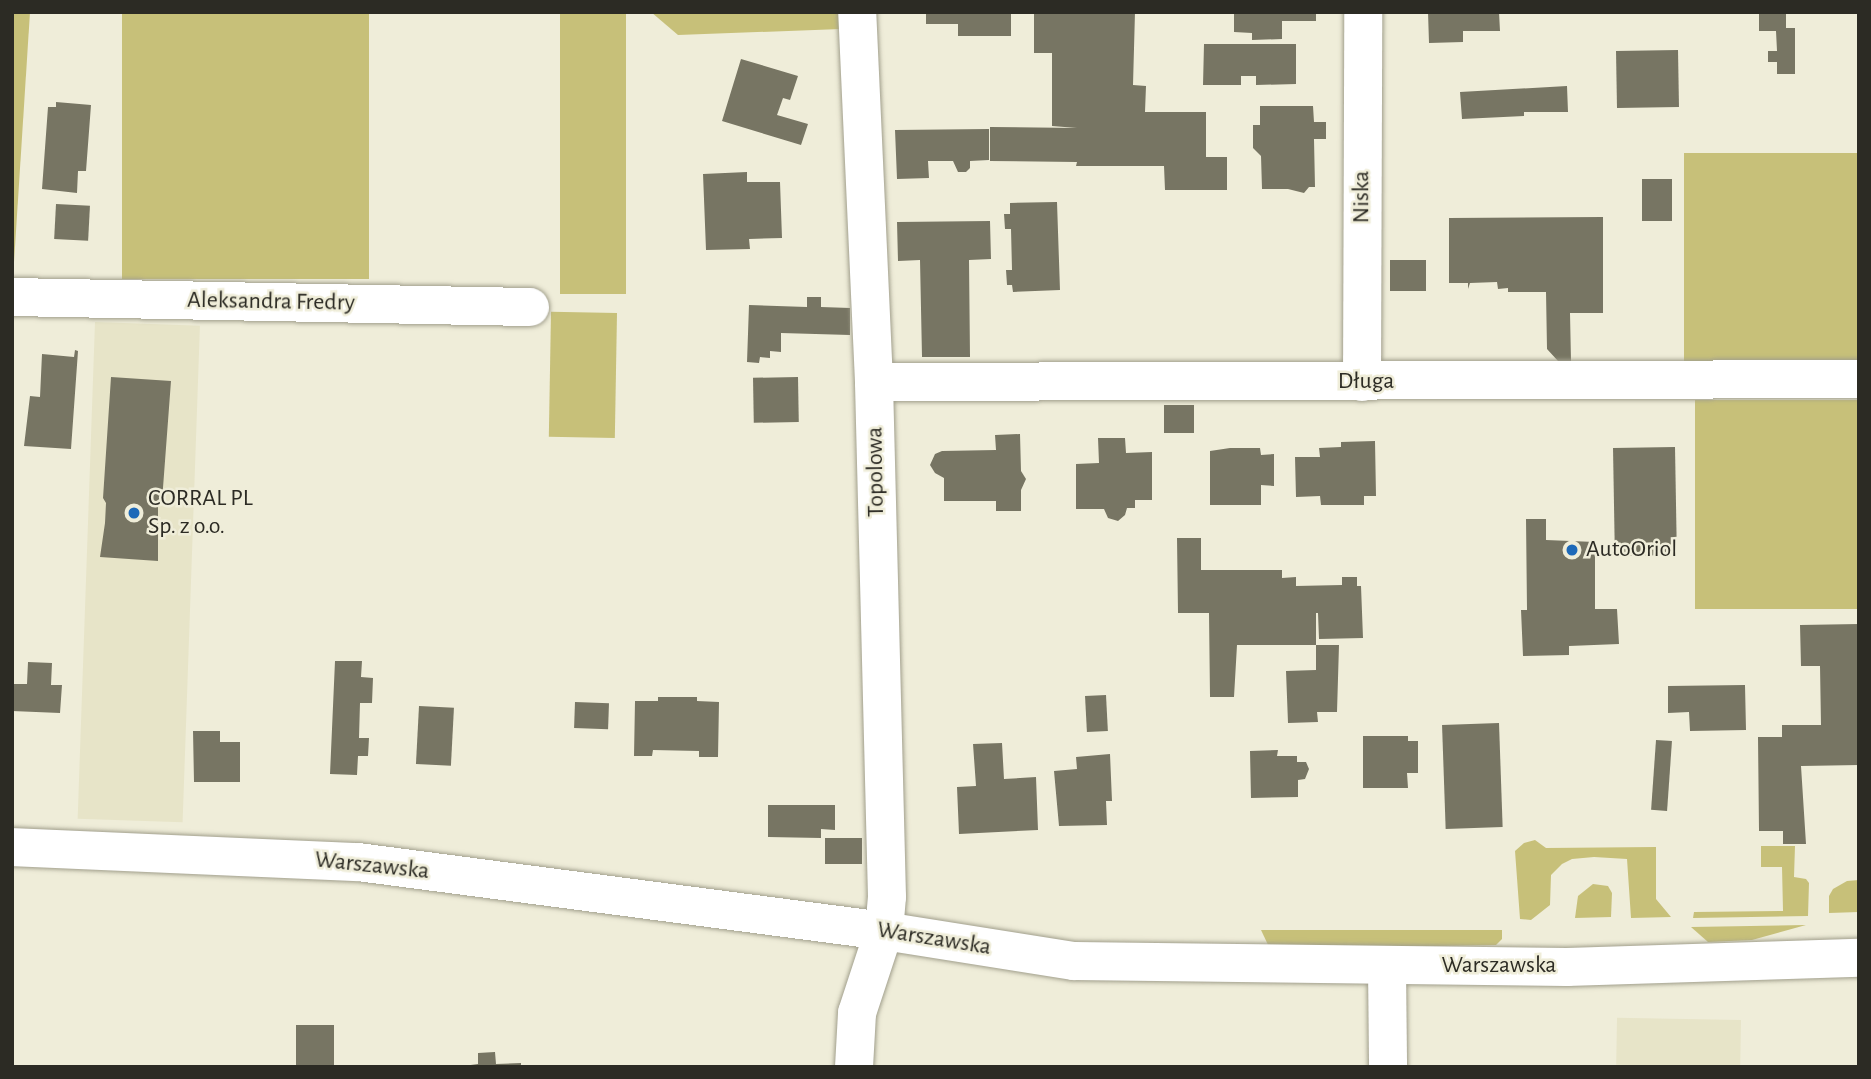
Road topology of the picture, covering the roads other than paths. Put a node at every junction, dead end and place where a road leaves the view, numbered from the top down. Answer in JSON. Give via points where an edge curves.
{"nodes":[{"id":1,"x":857,"y":12,"type":"edge"},
{"id":2,"x":1363,"y":12,"type":"edge"},
{"id":3,"x":12,"y":297,"type":"edge"},
{"id":4,"x":530,"y":307,"type":"dead end"},
{"id":5,"x":1859,"y":379,"type":"edge"},
{"id":6,"x":874,"y":382,"type":"junction"},
{"id":7,"x":1362,"y":382,"type":"junction"},
{"id":8,"x":12,"y":847,"type":"edge"},
{"id":9,"x":884,"y":931,"type":"junction"},
{"id":10,"x":1859,"y":958,"type":"edge"},
{"id":11,"x":1387,"y":966,"type":"junction"},
{"id":12,"x":854,"y":1067,"type":"edge"},
{"id":13,"x":1388,"y":1067,"type":"edge"}],
"edges":[{"from":1,"to":6,"type":"street","name":"Topolowa"},
{"from":2,"to":7,"type":"street","name":"Niska"},
{"from":3,"to":4,"type":"street","name":"Aleksandra Fredry"},
{"from":5,"to":7,"type":"street","name":"Długa"},
{"from":6,"to":7,"type":"street","name":"Długa"},
{"from":6,"to":9,"type":"street","name":"Topolowa","via":[[887,897]]},
{"from":8,"to":9,"type":"street","name":"Warszawska","via":[[358,862]]},
{"from":9,"to":11,"type":"street","name":"Warszawska","via":[[1074,961]]},
{"from":9,"to":12,"type":"street","name":"Topolowa","via":[[857,1013]]},
{"from":10,"to":11,"type":"street","name":"Warszawska","via":[[1567,967]]},
{"from":11,"to":13,"type":"street"}]}
